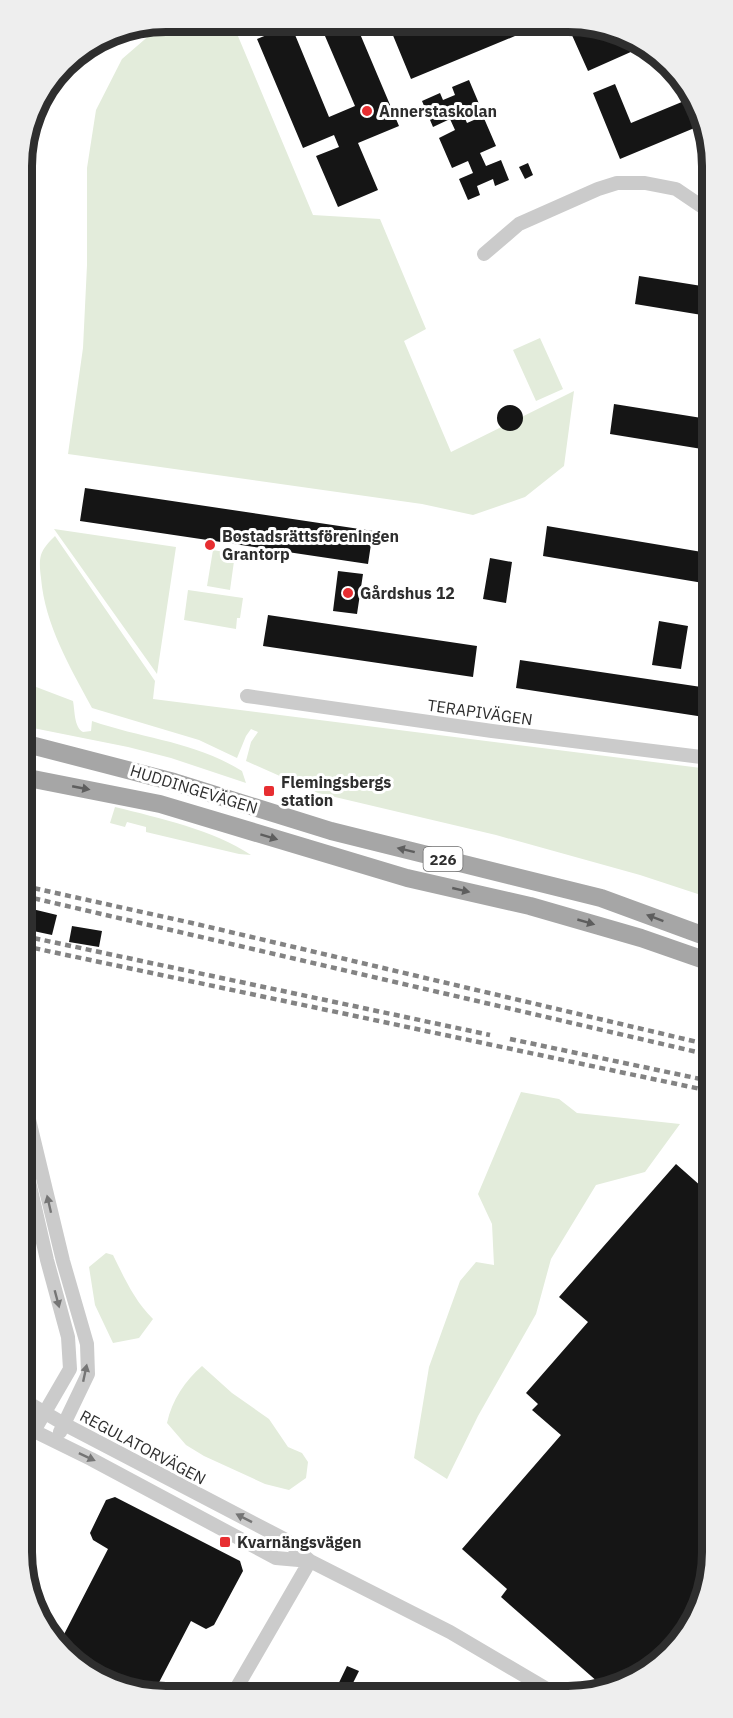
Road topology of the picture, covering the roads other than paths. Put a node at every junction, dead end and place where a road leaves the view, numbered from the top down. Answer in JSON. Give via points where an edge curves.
{"nodes":[{"id":1,"x":702,"y":207,"type":"edge"},
{"id":2,"x":484,"y":254,"type":"dead end"},
{"id":3,"x":247,"y":696,"type":"dead end"},
{"id":4,"x":32,"y":744,"type":"edge"},
{"id":5,"x":702,"y":757,"type":"edge"},
{"id":6,"x":32,"y":779,"type":"edge"},
{"id":7,"x":701,"y":935,"type":"edge"},
{"id":8,"x":701,"y":959,"type":"edge"},
{"id":9,"x":32,"y":1132,"type":"edge"},
{"id":10,"x":32,"y":1197,"type":"edge"},
{"id":11,"x":32,"y":1405,"type":"edge"},
{"id":12,"x":46,"y":1413,"type":"junction"},
{"id":13,"x":64,"y":1424,"type":"junction"},
{"id":14,"x":32,"y":1427,"type":"edge"},
{"id":15,"x":32,"y":1430,"type":"edge"},
{"id":16,"x":55,"y":1442,"type":"junction"},
{"id":17,"x":310,"y":1561,"type":"junction"},
{"id":18,"x":238,"y":1686,"type":"edge"},
{"id":19,"x":542,"y":1686,"type":"edge"}],
"edges":[{"from":1,"to":2,"type":"street","via":[[676,189],[617,183],[519,224]]},
{"from":3,"to":5,"type":"street","name":"TERAPIVÄGEN"},
{"from":7,"to":4,"type":"main road","name":"HUDDINGEVÄGEN","number":"226","one_way":true,"via":[[601,898],[331,831],[174,782]]},
{"from":6,"to":8,"type":"main road","name":"HUDDINGEVÄGEN","number":"226","one_way":true,"via":[[160,804],[406,878],[530,906]]},
{"from":13,"to":9,"type":"street","name":"REGULATORVÄGEN","one_way":true,"via":[[87,1374],[87,1344]]},
{"from":10,"to":12,"type":"street","name":"REGULATORVÄGEN","one_way":true,"via":[[68,1337],[70,1369]]},
{"from":11,"to":12,"type":"street"},
{"from":12,"to":13,"type":"street"},
{"from":12,"to":14,"type":"street","name":"REGULATORVÄGEN"},
{"from":13,"to":16,"type":"street"},
{"from":17,"to":13,"type":"street","name":"REGULATORVÄGEN","one_way":true,"via":[[286,1540]]},
{"from":15,"to":16,"type":"street","name":"REGULATORVÄGEN"},
{"from":16,"to":17,"type":"street","name":"REGULATORVÄGEN","one_way":true,"via":[[276,1558]]},
{"from":17,"to":18,"type":"street"},
{"from":17,"to":19,"type":"street","name":"REGULATORVÄGEN","via":[[450,1632]]}]}
